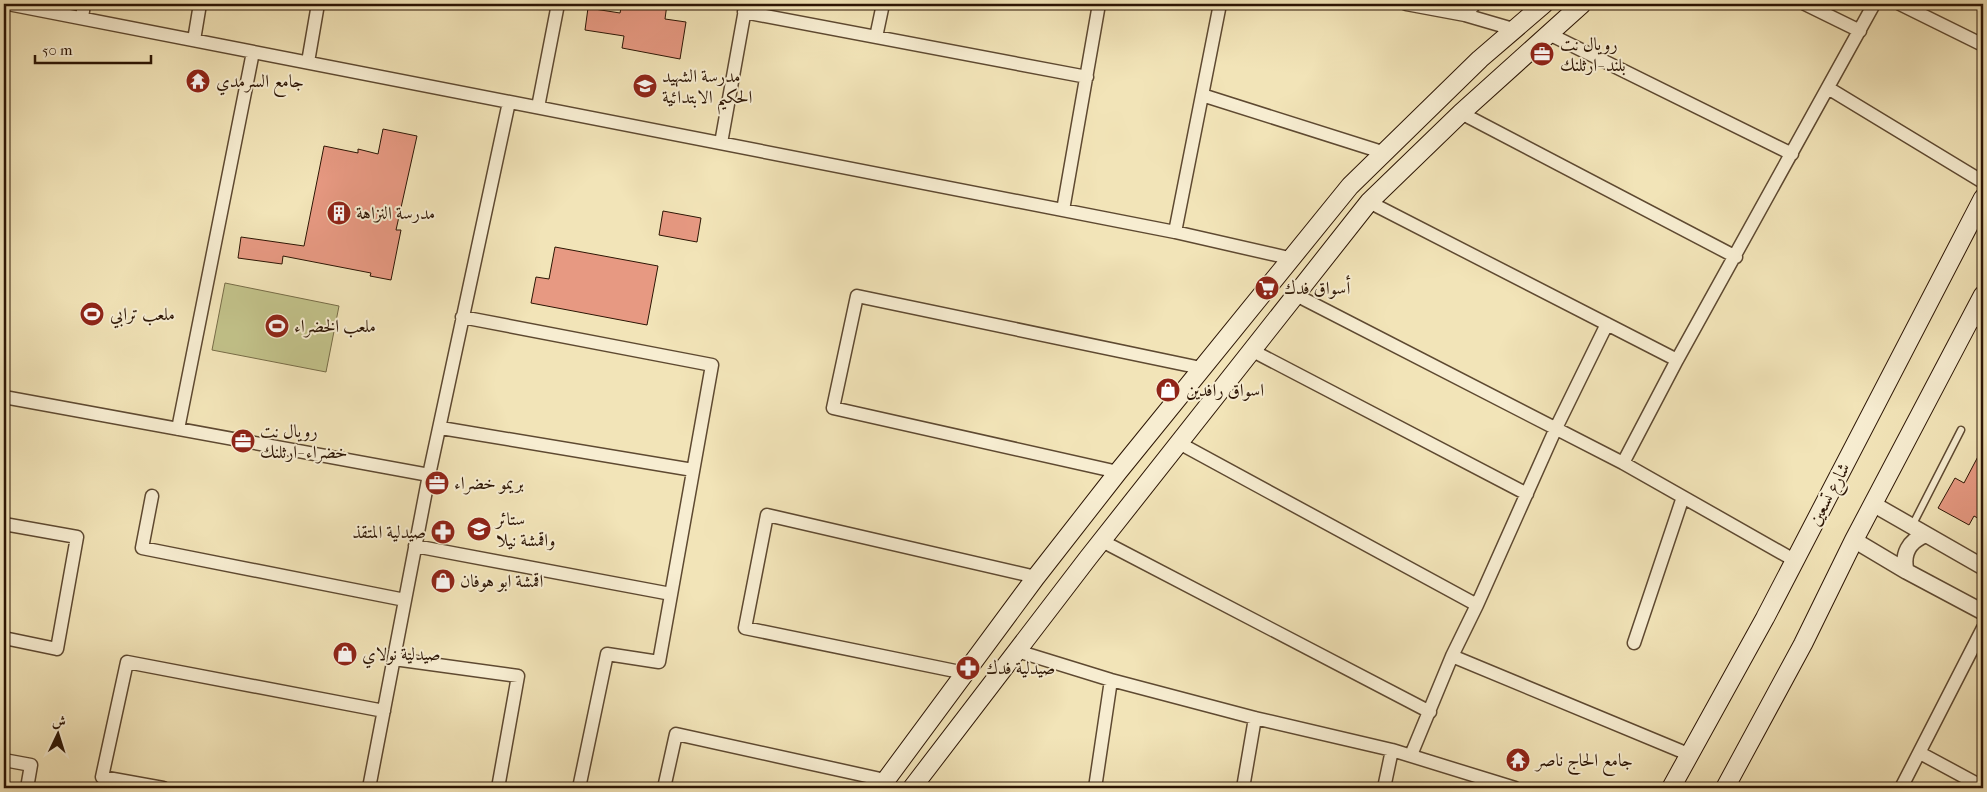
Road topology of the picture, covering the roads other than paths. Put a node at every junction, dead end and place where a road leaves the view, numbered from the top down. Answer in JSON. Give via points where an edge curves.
{"nodes":[{"id":1,"x":8,"y":4,"type":"edge"},
{"id":2,"x":84,"y":4,"type":"edge"},
{"id":3,"x":200,"y":4,"type":"edge"},
{"id":4,"x":318,"y":4,"type":"edge"},
{"id":5,"x":558,"y":4,"type":"edge"},
{"id":6,"x":883,"y":4,"type":"edge"},
{"id":7,"x":1099,"y":4,"type":"edge"},
{"id":8,"x":1220,"y":4,"type":"edge"},
{"id":9,"x":1406,"y":4,"type":"edge"},
{"id":10,"x":1475,"y":4,"type":"edge"},
{"id":11,"x":1544,"y":4,"type":"edge"},
{"id":12,"x":1582,"y":4,"type":"edge"},
{"id":13,"x":1805,"y":4,"type":"edge"},
{"id":14,"x":1874,"y":4,"type":"edge"},
{"id":15,"x":1900,"y":4,"type":"edge"},
{"id":16,"x":745,"y":8,"type":"edge"},
{"id":17,"x":1465,"y":15,"type":"junction"},
{"id":18,"x":82,"y":18,"type":"junction"},
{"id":19,"x":1513,"y":29,"type":"junction"},
{"id":20,"x":1860,"y":31,"type":"junction"},
{"id":21,"x":1548,"y":33,"type":"junction"},
{"id":22,"x":876,"y":37,"type":"junction"},
{"id":23,"x":194,"y":40,"type":"junction"},
{"id":24,"x":1983,"y":46,"type":"edge"},
{"id":25,"x":253,"y":52,"type":"junction"},
{"id":26,"x":308,"y":62,"type":"junction"},
{"id":27,"x":1087,"y":77,"type":"junction"},
{"id":28,"x":1828,"y":88,"type":"junction"},
{"id":29,"x":1202,"y":95,"type":"junction"},
{"id":30,"x":509,"y":102,"type":"junction"},
{"id":31,"x":538,"y":107,"type":"junction"},
{"id":32,"x":1461,"y":112,"type":"junction"},
{"id":33,"x":721,"y":143,"type":"junction"},
{"id":34,"x":1385,"y":153,"type":"junction"},
{"id":35,"x":1792,"y":154,"type":"junction"},
{"id":36,"x":1983,"y":182,"type":"edge"},
{"id":37,"x":1983,"y":198,"type":"edge"},
{"id":38,"x":1369,"y":202,"type":"junction"},
{"id":39,"x":1063,"y":210,"type":"junction"},
{"id":40,"x":1175,"y":232,"type":"junction"},
{"id":41,"x":1736,"y":257,"type":"junction"},
{"id":42,"x":1290,"y":258,"type":"junction"},
{"id":43,"x":1296,"y":295,"type":"junction"},
{"id":44,"x":1983,"y":295,"type":"edge"},
{"id":45,"x":462,"y":316,"type":"junction"},
{"id":46,"x":1977,"y":321,"type":"edge"},
{"id":47,"x":1607,"y":324,"type":"junction"},
{"id":48,"x":1252,"y":351,"type":"junction"},
{"id":49,"x":1677,"y":360,"type":"junction"},
{"id":50,"x":1201,"y":368,"type":"junction"},
{"id":51,"x":4,"y":397,"type":"edge"},
{"id":52,"x":440,"y":428,"type":"junction"},
{"id":53,"x":1556,"y":428,"type":"junction"},
{"id":54,"x":178,"y":429,"type":"junction"},
{"id":55,"x":1961,"y":430,"type":"dead end"},
{"id":56,"x":1179,"y":443,"type":"junction"},
{"id":57,"x":1623,"y":463,"type":"junction"},
{"id":58,"x":693,"y":470,"type":"junction"},
{"id":59,"x":1118,"y":472,"type":"junction"},
{"id":60,"x":429,"y":475,"type":"junction"},
{"id":61,"x":1527,"y":494,"type":"junction"},
{"id":62,"x":152,"y":496,"type":"dead end"},
{"id":63,"x":1683,"y":497,"type":"junction"},
{"id":64,"x":1873,"y":504,"type":"junction"},
{"id":65,"x":4,"y":524,"type":"edge"},
{"id":66,"x":1912,"y":527,"type":"junction"},
{"id":67,"x":1925,"y":535,"type":"junction"},
{"id":68,"x":1854,"y":540,"type":"junction"},
{"id":69,"x":1065,"y":541,"type":"junction"},
{"id":70,"x":1102,"y":541,"type":"junction"},
{"id":71,"x":415,"y":546,"type":"junction"},
{"id":72,"x":1088,"y":558,"type":"junction"},
{"id":73,"x":1794,"y":560,"type":"junction"},
{"id":74,"x":1983,"y":567,"type":"edge"},
{"id":75,"x":1906,"y":571,"type":"junction"},
{"id":76,"x":1036,"y":577,"type":"junction"},
{"id":77,"x":671,"y":594,"type":"junction"},
{"id":78,"x":405,"y":600,"type":"junction"},
{"id":79,"x":1477,"y":605,"type":"junction"},
{"id":80,"x":1983,"y":612,"type":"edge"},
{"id":81,"x":1983,"y":628,"type":"edge"},
{"id":82,"x":4,"y":638,"type":"edge"},
{"id":83,"x":1634,"y":643,"type":"dead end"},
{"id":84,"x":1017,"y":651,"type":"junction"},
{"id":85,"x":1452,"y":656,"type":"junction"},
{"id":86,"x":394,"y":658,"type":"junction"},
{"id":87,"x":965,"y":673,"type":"junction"},
{"id":88,"x":1111,"y":680,"type":"junction"},
{"id":89,"x":384,"y":711,"type":"junction"},
{"id":90,"x":1430,"y":712,"type":"junction"},
{"id":91,"x":1255,"y":718,"type":"junction"},
{"id":92,"x":1392,"y":750,"type":"junction"},
{"id":93,"x":1920,"y":753,"type":"junction"},
{"id":94,"x":1688,"y":754,"type":"junction"},
{"id":95,"x":1410,"y":755,"type":"junction"},
{"id":96,"x":4,"y":760,"type":"edge"},
{"id":97,"x":883,"y":784,"type":"edge"},
{"id":98,"x":1983,"y":787,"type":"edge"},
{"id":99,"x":28,"y":788,"type":"edge"},
{"id":100,"x":163,"y":788,"type":"edge"},
{"id":101,"x":369,"y":788,"type":"edge"},
{"id":102,"x":498,"y":788,"type":"edge"},
{"id":103,"x":579,"y":788,"type":"edge"},
{"id":104,"x":664,"y":788,"type":"edge"},
{"id":105,"x":912,"y":788,"type":"edge"},
{"id":106,"x":1095,"y":788,"type":"edge"},
{"id":107,"x":1243,"y":788,"type":"edge"},
{"id":108,"x":1384,"y":788,"type":"edge"},
{"id":109,"x":1515,"y":788,"type":"edge"},
{"id":110,"x":1671,"y":788,"type":"edge"},
{"id":111,"x":1725,"y":788,"type":"edge"},
{"id":112,"x":1901,"y":788,"type":"edge"}],
"edges":[{"from":1,"to":18,"type":"street"},
{"from":2,"to":18,"type":"street"},
{"from":3,"to":23,"type":"street"},
{"from":4,"to":26,"type":"street"},
{"from":5,"to":31,"type":"street"},
{"from":6,"to":22,"type":"street"},
{"from":7,"to":27,"type":"street"},
{"from":8,"to":29,"type":"street"},
{"from":9,"to":17,"type":"street"},
{"from":10,"to":17,"type":"street"},
{"from":11,"to":19,"type":"main road"},
{"from":12,"to":21,"type":"main road"},
{"from":13,"to":20,"type":"street"},
{"from":14,"to":20,"type":"street"},
{"from":15,"to":24,"type":"street"},
{"from":16,"to":22,"type":"street"},
{"from":16,"to":33,"type":"street"},
{"from":17,"to":19,"type":"street"},
{"from":18,"to":23,"type":"street"},
{"from":19,"to":34,"type":"main road"},
{"from":20,"to":28,"type":"street"},
{"from":21,"to":32,"type":"main road"},
{"from":21,"to":35,"type":"street"},
{"from":22,"to":27,"type":"street"},
{"from":23,"to":25,"type":"street"},
{"from":25,"to":26,"type":"street"},
{"from":25,"to":54,"type":"street"},
{"from":26,"to":30,"type":"street"},
{"from":27,"to":39,"type":"street"},
{"from":28,"to":35,"type":"street"},
{"from":28,"to":36,"type":"street"},
{"from":29,"to":34,"type":"street"},
{"from":29,"to":40,"type":"street"},
{"from":30,"to":31,"type":"street"},
{"from":30,"to":45,"type":"street"},
{"from":31,"to":33,"type":"street"},
{"from":32,"to":38,"type":"main road"},
{"from":32,"to":41,"type":"street"},
{"from":33,"to":39,"type":"street"},
{"from":34,"to":42,"type":"main road","via":[[1350,186]]},
{"from":35,"to":41,"type":"street"},
{"from":37,"to":73,"type":"main road","name":"شارع تسعين"},
{"from":38,"to":43,"type":"main road"},
{"from":38,"to":47,"type":"street"},
{"from":39,"to":40,"type":"street"},
{"from":40,"to":42,"type":"street"},
{"from":41,"to":49,"type":"street"},
{"from":42,"to":50,"type":"main road"},
{"from":43,"to":48,"type":"main road"},
{"from":43,"to":53,"type":"street"},
{"from":44,"to":46,"type":"main road"},
{"from":45,"to":52,"type":"street"},
{"from":45,"to":58,"type":"street","via":[[712,365]]},
{"from":46,"to":64,"type":"main road"},
{"from":47,"to":49,"type":"street"},
{"from":47,"to":53,"type":"street"},
{"from":48,"to":56,"type":"main road"},
{"from":48,"to":61,"type":"street"},
{"from":49,"to":57,"type":"street"},
{"from":50,"to":59,"type":"main road"},
{"from":50,"to":59,"type":"street","via":[[857,296],[834,408]]},
{"from":51,"to":54,"type":"street"},
{"from":52,"to":58,"type":"street"},
{"from":52,"to":60,"type":"street"},
{"from":53,"to":57,"type":"street"},
{"from":53,"to":61,"type":"street"},
{"from":54,"to":60,"type":"street"},
{"from":55,"to":66,"type":"lane"},
{"from":56,"to":70,"type":"main road"},
{"from":56,"to":79,"type":"street"},
{"from":57,"to":63,"type":"street"},
{"from":58,"to":77,"type":"street"},
{"from":59,"to":69,"type":"main road"},
{"from":60,"to":71,"type":"street"},
{"from":61,"to":79,"type":"street"},
{"from":62,"to":78,"type":"street","via":[[142,548]]},
{"from":63,"to":73,"type":"street"},
{"from":63,"to":83,"type":"street"},
{"from":64,"to":66,"type":"street"},
{"from":64,"to":68,"type":"main road"},
{"from":65,"to":82,"type":"street","via":[[77,537],[57,649]]},
{"from":66,"to":67,"type":"street"},
{"from":67,"to":74,"type":"street"},
{"from":67,"to":75,"type":"street","via":[[1906,551]]},
{"from":68,"to":75,"type":"street"},
{"from":68,"to":111,"type":"main road","via":[[1803,644]]},
{"from":69,"to":72,"type":"main road"},
{"from":69,"to":76,"type":"main road"},
{"from":70,"to":72,"type":"main road"},
{"from":70,"to":90,"type":"street"},
{"from":71,"to":77,"type":"street"},
{"from":71,"to":78,"type":"street"},
{"from":72,"to":84,"type":"main road"},
{"from":73,"to":94,"type":"main road","name":"شارع تسعين","via":[[1731,682]]},
{"from":75,"to":80,"type":"street"},
{"from":76,"to":87,"type":"main road"},
{"from":76,"to":87,"type":"street","via":[[767,515],[745,628]]},
{"from":77,"to":103,"type":"street","via":[[659,662],[607,654]]},
{"from":78,"to":86,"type":"street"},
{"from":79,"to":85,"type":"street"},
{"from":81,"to":93,"type":"street"},
{"from":84,"to":88,"type":"street"},
{"from":84,"to":105,"type":"main road"},
{"from":85,"to":90,"type":"street"},
{"from":85,"to":94,"type":"street"},
{"from":86,"to":89,"type":"street"},
{"from":86,"to":102,"type":"street","via":[[518,676]]},
{"from":87,"to":97,"type":"main road"},
{"from":88,"to":91,"type":"street"},
{"from":88,"to":106,"type":"street"},
{"from":89,"to":100,"type":"street","via":[[127,662],[102,776]]},
{"from":89,"to":101,"type":"street"},
{"from":90,"to":95,"type":"street"},
{"from":91,"to":92,"type":"street"},
{"from":91,"to":107,"type":"street"},
{"from":92,"to":95,"type":"street"},
{"from":92,"to":108,"type":"street"},
{"from":93,"to":98,"type":"street"},
{"from":93,"to":112,"type":"street"},
{"from":94,"to":110,"type":"main road","name":"شارع تسعين"},
{"from":95,"to":109,"type":"street"},
{"from":96,"to":99,"type":"street","via":[[31,765]]},
{"from":97,"to":104,"type":"street","via":[[676,734]]}]}
